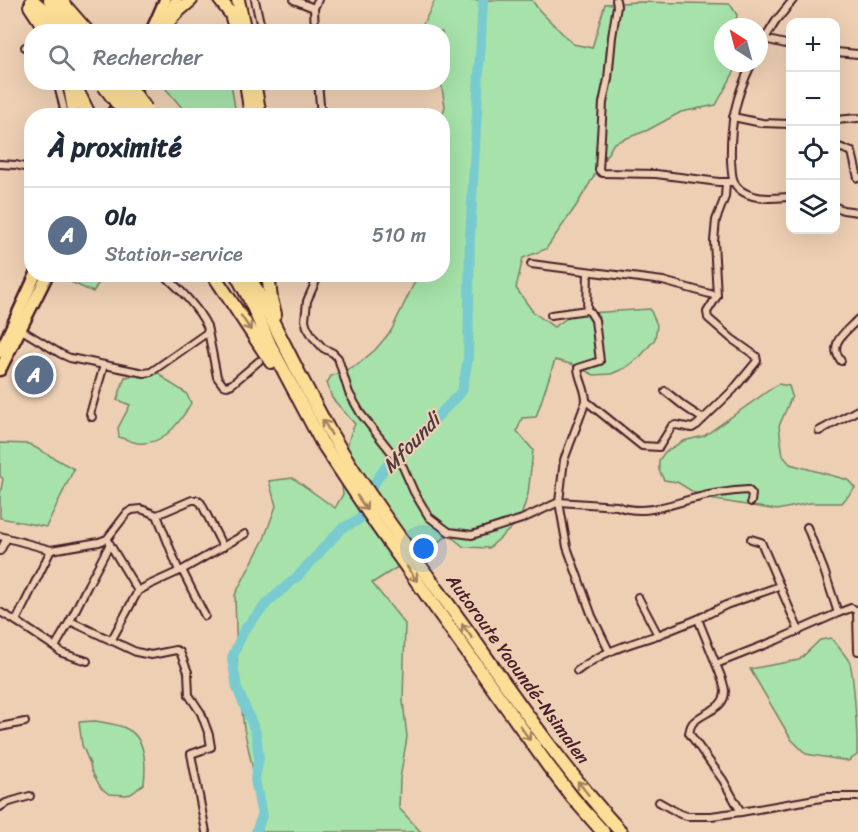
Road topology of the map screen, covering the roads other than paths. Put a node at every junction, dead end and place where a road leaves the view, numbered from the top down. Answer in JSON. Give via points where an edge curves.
{"nodes":[{"id":1,"x":26,"y":0,"type":"edge"},
{"id":2,"x":32,"y":0,"type":"edge"},
{"id":3,"x":50,"y":0,"type":"edge"},
{"id":4,"x":60,"y":0,"type":"edge"},
{"id":5,"x":65,"y":0,"type":"edge"},
{"id":6,"x":165,"y":0,"type":"edge"},
{"id":7,"x":176,"y":0,"type":"edge"},
{"id":8,"x":191,"y":0,"type":"edge"},
{"id":9,"x":220,"y":0,"type":"edge"},
{"id":10,"x":238,"y":0,"type":"edge"},
{"id":11,"x":255,"y":0,"type":"edge"},
{"id":12,"x":294,"y":0,"type":"edge"},
{"id":13,"x":318,"y":0,"type":"edge"},
{"id":14,"x":616,"y":0,"type":"edge"},
{"id":15,"x":793,"y":0,"type":"edge"},
{"id":16,"x":314,"y":8,"type":"junction"},
{"id":17,"x":43,"y":24,"type":"edge"},
{"id":18,"x":56,"y":24,"type":"edge"},
{"id":19,"x":70,"y":24,"type":"edge"},
{"id":20,"x":81,"y":24,"type":"edge"},
{"id":21,"x":83,"y":24,"type":"edge"},
{"id":22,"x":160,"y":24,"type":"edge"},
{"id":23,"x":162,"y":24,"type":"edge"},
{"id":24,"x":165,"y":24,"type":"edge"},
{"id":25,"x":234,"y":24,"type":"edge"},
{"id":26,"x":243,"y":24,"type":"edge"},
{"id":27,"x":260,"y":24,"type":"edge"},
{"id":28,"x":315,"y":24,"type":"edge"},
{"id":29,"x":768,"y":33,"type":"edge"},
{"id":30,"x":768,"y":40,"type":"edge"},
{"id":31,"x":786,"y":44,"type":"edge"},
{"id":32,"x":840,"y":52,"type":"edge"},
{"id":33,"x":858,"y":54,"type":"edge"},
{"id":34,"x":748,"y":72,"type":"edge"},
{"id":35,"x":59,"y":90,"type":"edge"},
{"id":36,"x":72,"y":90,"type":"edge"},
{"id":37,"x":75,"y":90,"type":"edge"},
{"id":38,"x":110,"y":90,"type":"edge"},
{"id":39,"x":114,"y":90,"type":"edge"},
{"id":40,"x":124,"y":90,"type":"edge"},
{"id":41,"x":132,"y":90,"type":"edge"},
{"id":42,"x":135,"y":90,"type":"edge"},
{"id":43,"x":247,"y":90,"type":"edge"},
{"id":44,"x":255,"y":90,"type":"edge"},
{"id":45,"x":319,"y":90,"type":"edge"},
{"id":46,"x":63,"y":108,"type":"edge"},
{"id":47,"x":74,"y":108,"type":"edge"},
{"id":48,"x":86,"y":108,"type":"edge"},
{"id":49,"x":116,"y":108,"type":"edge"},
{"id":50,"x":120,"y":108,"type":"edge"},
{"id":51,"x":128,"y":108,"type":"edge"},
{"id":52,"x":139,"y":108,"type":"edge"},
{"id":53,"x":143,"y":108,"type":"edge"},
{"id":54,"x":250,"y":108,"type":"edge"},
{"id":55,"x":259,"y":108,"type":"edge"},
{"id":56,"x":320,"y":108,"type":"edge"},
{"id":57,"x":733,"y":117,"type":"junction"},
{"id":58,"x":858,"y":118,"type":"edge"},
{"id":59,"x":840,"y":120,"type":"edge"},
{"id":60,"x":786,"y":124,"type":"edge"},
{"id":61,"x":840,"y":147,"type":"edge"},
{"id":62,"x":0,"y":164,"type":"edge"},
{"id":63,"x":24,"y":167,"type":"edge"},
{"id":64,"x":858,"y":178,"type":"edge"},
{"id":65,"x":730,"y":182,"type":"junction"},
{"id":66,"x":786,"y":197,"type":"edge"},
{"id":67,"x":840,"y":209,"type":"edge"},
{"id":68,"x":857,"y":212,"type":"edge"},
{"id":69,"x":531,"y":264,"type":"dead end"},
{"id":70,"x":588,"y":272,"type":"junction"},
{"id":71,"x":32,"y":282,"type":"edge"},
{"id":72,"x":42,"y":282,"type":"edge"},
{"id":73,"x":171,"y":282,"type":"edge"},
{"id":74,"x":218,"y":282,"type":"edge"},
{"id":75,"x":240,"y":282,"type":"edge"},
{"id":76,"x":252,"y":282,"type":"edge"},
{"id":77,"x":268,"y":282,"type":"edge"},
{"id":78,"x":316,"y":282,"type":"edge"},
{"id":79,"x":717,"y":296,"type":"junction"},
{"id":80,"x":587,"y":310,"type":"junction"},
{"id":81,"x":551,"y":315,"type":"dead end"},
{"id":82,"x":858,"y":319,"type":"edge"},
{"id":83,"x":10,"y":328,"type":"edge"},
{"id":84,"x":208,"y":332,"type":"junction"},
{"id":85,"x":0,"y":352,"type":"edge"},
{"id":86,"x":259,"y":361,"type":"dead end"},
{"id":87,"x":841,"y":361,"type":"dead end"},
{"id":88,"x":104,"y":365,"type":"junction"},
{"id":89,"x":0,"y":370,"type":"edge"},
{"id":90,"x":301,"y":376,"type":"junction"},
{"id":91,"x":665,"y":391,"type":"dead end"},
{"id":92,"x":586,"y":401,"type":"junction"},
{"id":93,"x":858,"y":411,"type":"edge"},
{"id":94,"x":92,"y":417,"type":"dead end"},
{"id":95,"x":704,"y":419,"type":"junction"},
{"id":96,"x":819,"y":431,"type":"dead end"},
{"id":97,"x":321,"y":441,"type":"junction"},
{"id":98,"x":352,"y":477,"type":"junction"},
{"id":99,"x":559,"y":502,"type":"junction"},
{"id":100,"x":751,"y":502,"type":"dead end"},
{"id":101,"x":157,"y":515,"type":"junction"},
{"id":102,"x":383,"y":524,"type":"junction"},
{"id":103,"x":807,"y":527,"type":"dead end"},
{"id":104,"x":245,"y":534,"type":"dead end"},
{"id":105,"x":3,"y":537,"type":"edge"},
{"id":106,"x":751,"y":539,"type":"dead end"},
{"id":107,"x":109,"y":542,"type":"junction"},
{"id":108,"x":223,"y":547,"type":"junction"},
{"id":109,"x":51,"y":550,"type":"junction"},
{"id":110,"x":0,"y":551,"type":"edge"},
{"id":111,"x":181,"y":571,"type":"junction"},
{"id":112,"x":780,"y":586,"type":"junction"},
{"id":113,"x":138,"y":591,"type":"junction"},
{"id":114,"x":638,"y":597,"type":"dead end"},
{"id":115,"x":0,"y":612,"type":"edge"},
{"id":116,"x":838,"y":613,"type":"junction"},
{"id":117,"x":205,"y":616,"type":"dead end"},
{"id":118,"x":698,"y":619,"type":"junction"},
{"id":119,"x":16,"y":621,"type":"junction"},
{"id":120,"x":70,"y":621,"type":"junction"},
{"id":121,"x":799,"y":631,"type":"junction"},
{"id":122,"x":658,"y":635,"type":"junction"},
{"id":123,"x":111,"y":641,"type":"junction"},
{"id":124,"x":55,"y":646,"type":"junction"},
{"id":125,"x":609,"y":651,"type":"junction"},
{"id":126,"x":858,"y":651,"type":"edge"},
{"id":127,"x":87,"y":661,"type":"dead end"},
{"id":128,"x":716,"y":664,"type":"junction"},
{"id":129,"x":577,"y":671,"type":"dead end"},
{"id":130,"x":25,"y":722,"type":"dead end"},
{"id":131,"x":0,"y":727,"type":"edge"},
{"id":132,"x":30,"y":796,"type":"dead end"},
{"id":133,"x":858,"y":796,"type":"edge"},
{"id":134,"x":659,"y":802,"type":"dead end"},
{"id":135,"x":0,"y":807,"type":"edge"},
{"id":136,"x":741,"y":812,"type":"junction"},
{"id":137,"x":206,"y":832,"type":"edge"},
{"id":138,"x":603,"y":832,"type":"edge"},
{"id":139,"x":621,"y":832,"type":"edge"}],
"edges":[{"from":1,"to":17,"type":"highway"},
{"from":2,"to":18,"type":"highway"},
{"from":3,"to":19,"type":"highway"},
{"from":4,"to":20,"type":"highway"},
{"from":5,"to":21,"type":"highway"},
{"from":6,"to":22,"type":"highway"},
{"from":7,"to":23,"type":"highway"},
{"from":8,"to":24,"type":"highway"},
{"from":9,"to":25,"type":"highway"},
{"from":10,"to":26,"type":"highway"},
{"from":11,"to":27,"type":"street"},
{"from":12,"to":16,"type":"street"},
{"from":13,"to":16,"type":"street"},
{"from":14,"to":65,"type":"street","via":[[599,170]]},
{"from":15,"to":29,"type":"street"},
{"from":16,"to":28,"type":"street"},
{"from":30,"to":31,"type":"street"},
{"from":32,"to":33,"type":"street"},
{"from":34,"to":57,"type":"street"},
{"from":35,"to":46,"type":"street"},
{"from":36,"to":47,"type":"highway"},
{"from":37,"to":48,"type":"highway"},
{"from":38,"to":50,"type":"highway","bridge":true},
{"from":39,"to":52,"type":"highway","bridge":true},
{"from":40,"to":49,"type":"highway"},
{"from":41,"to":53,"type":"highway","bridge":true},
{"from":42,"to":51,"type":"highway"},
{"from":43,"to":54,"type":"highway"},
{"from":44,"to":55,"type":"highway"},
{"from":45,"to":56,"type":"street"},
{"from":57,"to":60,"type":"street"},
{"from":57,"to":65,"type":"street"},
{"from":58,"to":59,"type":"street"},
{"from":61,"to":64,"type":"street","via":[[852,152]]},
{"from":62,"to":63,"type":"street"},
{"from":65,"to":66,"type":"street","via":[[756,198]]},
{"from":65,"to":79,"type":"street","via":[[716,220]]},
{"from":67,"to":68,"type":"street"},
{"from":69,"to":70,"type":"street"},
{"from":70,"to":79,"type":"street","via":[[663,281]]},
{"from":70,"to":80,"type":"street"},
{"from":71,"to":83,"type":"highway"},
{"from":72,"to":83,"type":"highway"},
{"from":73,"to":84,"type":"street","via":[[203,319]]},
{"from":74,"to":97,"type":"highway","one_way":true},
{"from":75,"to":97,"type":"highway","name":"Autoroute Yaoundé-Nsimalen"},
{"from":76,"to":90,"type":"highway","name":"Autoroute Yaoundé-Nsimalen"},
{"from":77,"to":90,"type":"highway","via":[[274,313]]},
{"from":78,"to":99,"type":"street","via":[[307,302],[306,327],[323,348],[338,358],[361,414],[403,467],[429,517],[449,532],[472,535]]},
{"from":79,"to":95,"type":"street","via":[[707,312],[708,318],[756,356],[757,361]]},
{"from":80,"to":81,"type":"street"},
{"from":80,"to":92,"type":"street","via":[[595,320],[600,362],[578,368]]},
{"from":82,"to":87,"type":"street","via":[[836,343]]},
{"from":83,"to":85,"type":"highway"},
{"from":83,"to":88,"type":"street","via":[[70,358]]},
{"from":83,"to":89,"type":"highway"},
{"from":84,"to":86,"type":"street","via":[[217,377],[223,385],[232,384]]},
{"from":84,"to":88,"type":"street","via":[[148,373]]},
{"from":88,"to":94,"type":"street"},
{"from":98,"to":90,"type":"highway","name":"Autoroute Yaoundé-Nsimalen","one_way":true},
{"from":91,"to":95,"type":"street"},
{"from":92,"to":95,"type":"street","via":[[642,446],[659,447],[672,426],[692,428]]},
{"from":92,"to":99,"type":"street","via":[[564,460]]},
{"from":93,"to":96,"type":"street"},
{"from":97,"to":98,"type":"highway","name":"Autoroute Yaoundé-Nsimalen"},
{"from":98,"to":102,"type":"highway","name":"Autoroute Yaoundé-Nsimalen"},
{"from":99,"to":100,"type":"street","via":[[641,510],[748,490]]},
{"from":99,"to":125,"type":"street","via":[[567,547]]},
{"from":101,"to":107,"type":"street","via":[[132,510]]},
{"from":101,"to":108,"type":"street","via":[[197,500]]},
{"from":101,"to":111,"type":"street"},
{"from":102,"to":138,"type":"highway","name":"Autoroute Yaoundé-Nsimalen","one_way":true,"via":[[549,767]]},
{"from":139,"to":102,"type":"highway","name":"Autoroute Yaoundé-Nsimalen","one_way":true,"via":[[594,803]]},
{"from":103,"to":116,"type":"street"},
{"from":104,"to":108,"type":"street"},
{"from":105,"to":109,"type":"street"},
{"from":105,"to":110,"type":"street"},
{"from":106,"to":112,"type":"street","via":[[761,542]]},
{"from":107,"to":109,"type":"street"},
{"from":107,"to":113,"type":"street"},
{"from":107,"to":120,"type":"street"},
{"from":108,"to":111,"type":"street"},
{"from":109,"to":119,"type":"street"},
{"from":111,"to":113,"type":"street"},
{"from":111,"to":117,"type":"street"},
{"from":112,"to":118,"type":"street"},
{"from":112,"to":121,"type":"street"},
{"from":113,"to":123,"type":"street"},
{"from":114,"to":122,"type":"street"},
{"from":115,"to":119,"type":"street"},
{"from":116,"to":121,"type":"street"},
{"from":116,"to":126,"type":"street","via":[[856,610]]},
{"from":118,"to":122,"type":"street"},
{"from":118,"to":128,"type":"street"},
{"from":119,"to":124,"type":"street"},
{"from":120,"to":123,"type":"street"},
{"from":120,"to":124,"type":"street"},
{"from":121,"to":128,"type":"street"},
{"from":122,"to":125,"type":"street"},
{"from":123,"to":137,"type":"street","via":[[144,654],[180,652],[188,672],[189,695],[201,713],[211,747],[191,754]]},
{"from":124,"to":127,"type":"street","via":[[62,653]]},
{"from":125,"to":129,"type":"street"},
{"from":128,"to":136,"type":"street","via":[[724,686],[723,700],[692,723],[689,733]]},
{"from":130,"to":131,"type":"street"},
{"from":132,"to":135,"type":"street"},
{"from":133,"to":136,"type":"street","via":[[827,797]]},
{"from":134,"to":136,"type":"street","via":[[687,816]]}]}
